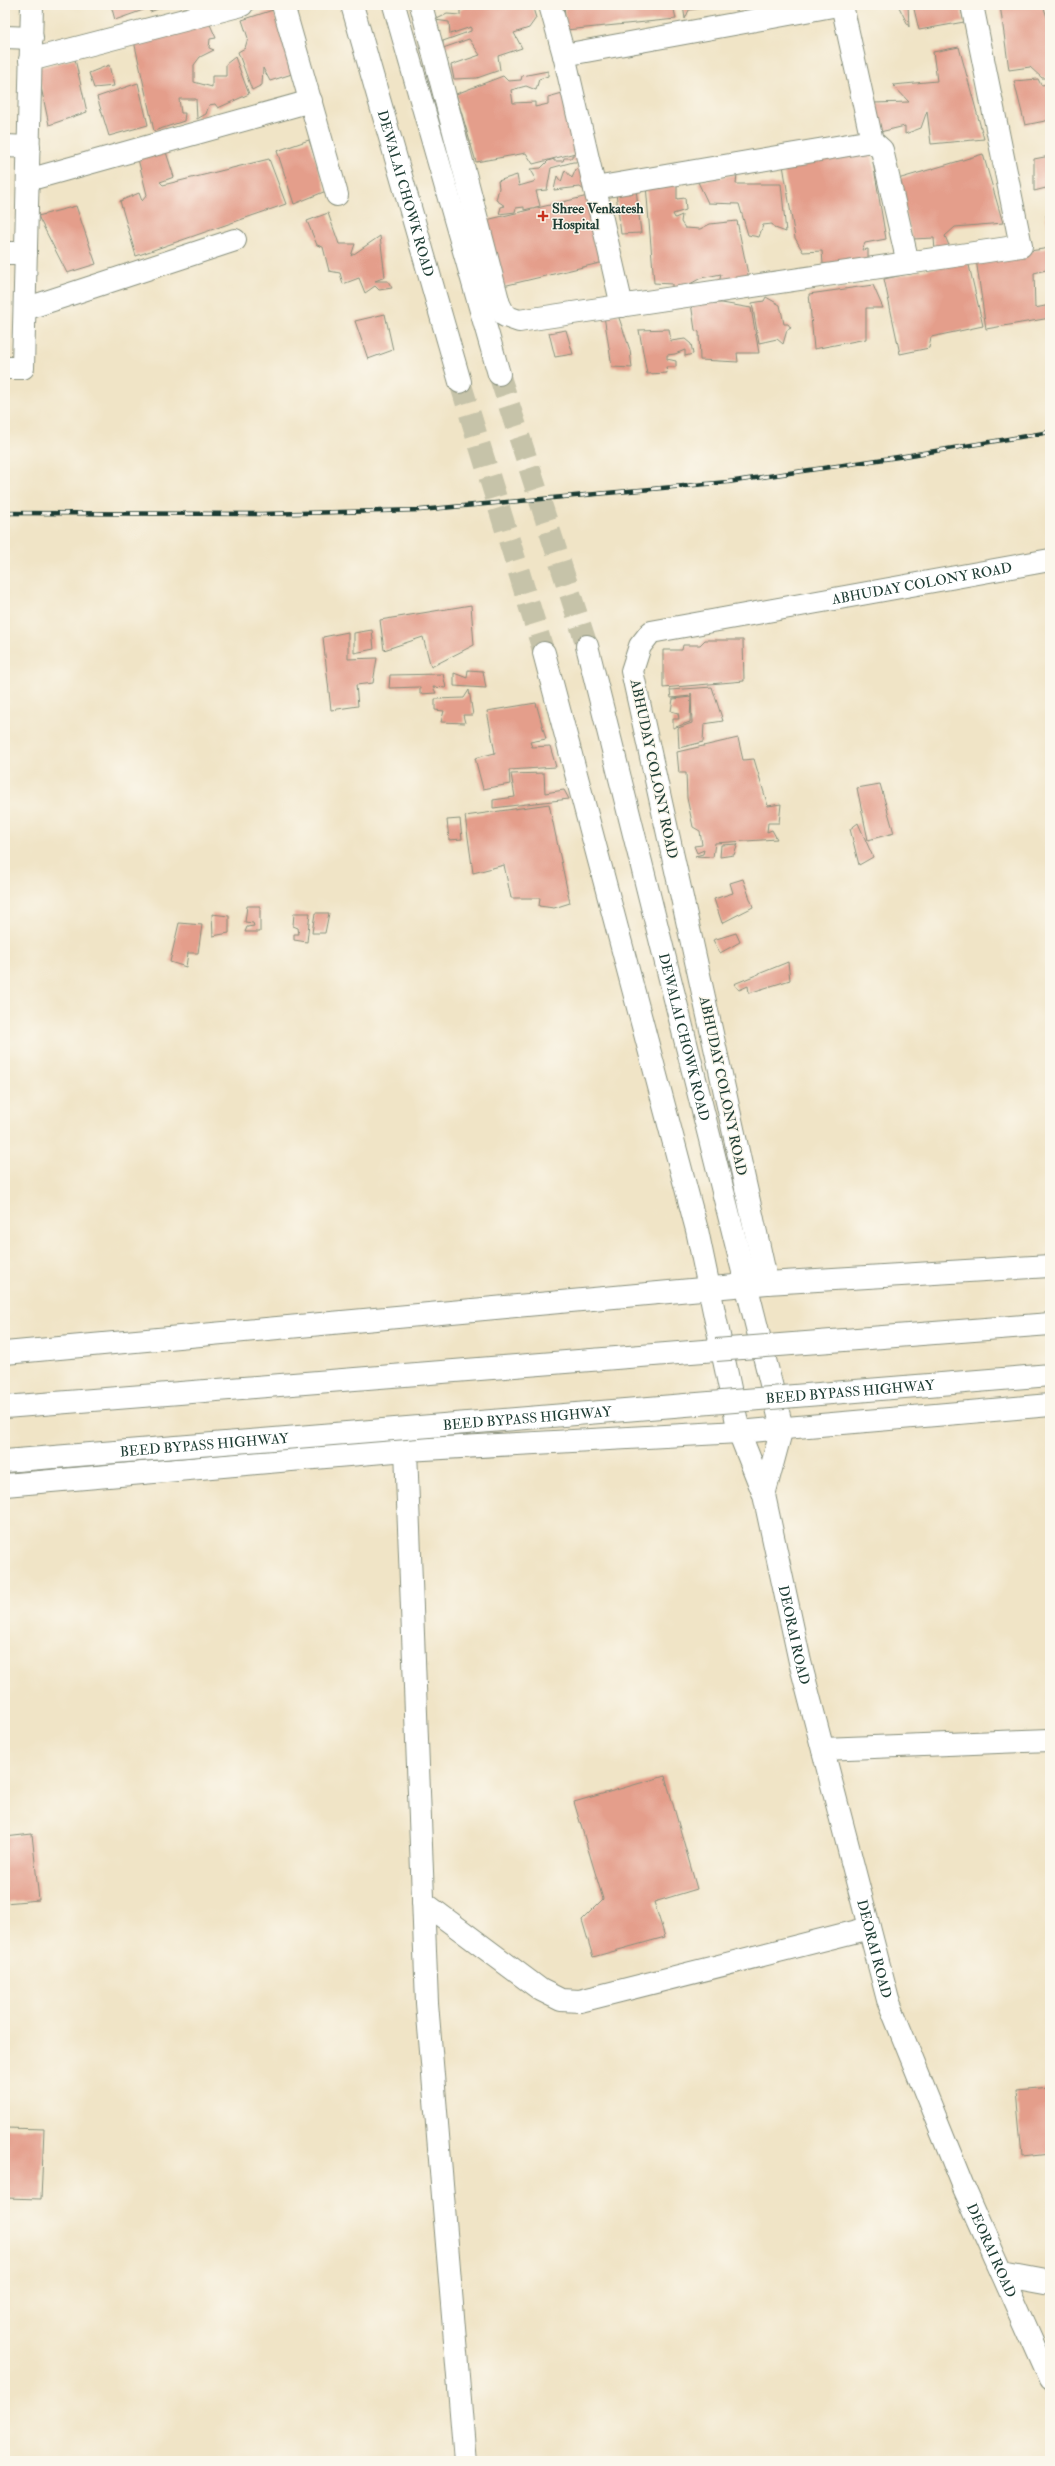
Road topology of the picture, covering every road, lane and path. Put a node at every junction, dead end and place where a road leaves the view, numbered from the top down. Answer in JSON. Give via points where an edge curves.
{"nodes":[{"id":1,"x":32,"y":5,"type":"edge"},
{"id":2,"x":242,"y":5,"type":"edge"},
{"id":3,"x":283,"y":5,"type":"edge"},
{"id":4,"x":352,"y":5,"type":"edge"},
{"id":5,"x":394,"y":5,"type":"edge"},
{"id":6,"x":421,"y":5,"type":"edge"},
{"id":7,"x":550,"y":5,"type":"edge"},
{"id":8,"x":838,"y":5,"type":"edge"},
{"id":9,"x":842,"y":5,"type":"edge"},
{"id":10,"x":972,"y":5,"type":"edge"},
{"id":11,"x":5,"y":37,"type":"edge"},
{"id":12,"x":32,"y":38,"type":"junction"},
{"id":13,"x":564,"y":54,"type":"junction"},
{"id":14,"x":30,"y":60,"type":"junction"},
{"id":15,"x":311,"y":101,"type":"junction"},
{"id":16,"x":872,"y":140,"type":"junction"},
{"id":17,"x":5,"y":146,"type":"edge"},
{"id":18,"x":29,"y":147,"type":"junction"},
{"id":19,"x":28,"y":180,"type":"junction"},
{"id":20,"x":595,"y":188,"type":"junction"},
{"id":21,"x":337,"y":195,"type":"dead end"},
{"id":22,"x":234,"y":240,"type":"dead end"},
{"id":23,"x":15,"y":253,"type":"edge"},
{"id":24,"x":908,"y":263,"type":"junction"},
{"id":25,"x":622,"y":306,"type":"junction"},
{"id":26,"x":25,"y":309,"type":"junction"},
{"id":27,"x":5,"y":368,"type":"edge"},
{"id":28,"x":499,"y":374,"type":"tunnel mouth"},
{"id":29,"x":460,"y":382,"type":"tunnel mouth"},
{"id":30,"x":1050,"y":560,"type":"edge"},
{"id":31,"x":587,"y":646,"type":"tunnel mouth"},
{"id":32,"x":544,"y":653,"type":"tunnel mouth"},
{"id":33,"x":1050,"y":1266,"type":"edge"},
{"id":34,"x":756,"y":1284,"type":"junction"},
{"id":35,"x":709,"y":1288,"type":"junction"},
{"id":36,"x":1050,"y":1324,"type":"edge"},
{"id":37,"x":5,"y":1353,"type":"edge"},
{"id":38,"x":1050,"y":1375,"type":"edge"},
{"id":39,"x":1050,"y":1405,"type":"edge"},
{"id":40,"x":5,"y":1407,"type":"edge"},
{"id":41,"x":782,"y":1428,"type":"junction"},
{"id":42,"x":739,"y":1432,"type":"junction"},
{"id":43,"x":406,"y":1450,"type":"junction"},
{"id":44,"x":5,"y":1461,"type":"edge"},
{"id":45,"x":5,"y":1485,"type":"edge"},
{"id":46,"x":764,"y":1495,"type":"junction"},
{"id":47,"x":1050,"y":1740,"type":"edge"},
{"id":48,"x":823,"y":1749,"type":"junction"},
{"id":49,"x":423,"y":1902,"type":"junction"},
{"id":50,"x":869,"y":1928,"type":"junction"},
{"id":51,"x":1002,"y":2273,"type":"junction"},
{"id":52,"x":1050,"y":2282,"type":"edge"},
{"id":53,"x":1050,"y":2380,"type":"edge"},
{"id":54,"x":465,"y":2461,"type":"edge"}],
"edges":[{"from":1,"to":12,"type":"main road"},
{"from":2,"to":14,"type":"main road"},
{"from":3,"to":15,"type":"main road"},
{"from":4,"to":29,"type":"main road","name":"DEWALAI CHOWK ROAD"},
{"from":5,"to":28,"type":"main road"},
{"from":6,"to":25,"type":"main road","via":[[499,304],[505,316],[520,321]]},
{"from":7,"to":13,"type":"main road"},
{"from":8,"to":13,"type":"main road"},
{"from":9,"to":16,"type":"main road"},
{"from":10,"to":24,"type":"main road","via":[[1021,246]]},
{"from":11,"to":12,"type":"main road"},
{"from":12,"to":14,"type":"main road"},
{"from":13,"to":20,"type":"main road"},
{"from":14,"to":18,"type":"main road"},
{"from":15,"to":19,"type":"main road"},
{"from":15,"to":21,"type":"main road"},
{"from":16,"to":20,"type":"main road"},
{"from":16,"to":24,"type":"main road","via":[[882,150]]},
{"from":17,"to":18,"type":"main road"},
{"from":18,"to":19,"type":"main road"},
{"from":19,"to":23,"type":"main road"},
{"from":20,"to":25,"type":"main road"},
{"from":22,"to":26,"type":"main road"},
{"from":23,"to":26,"type":"main road"},
{"from":24,"to":25,"type":"main road"},
{"from":26,"to":27,"type":"main road","via":[[23,368]]},
{"from":30,"to":34,"type":"main road","name":"ABHUDAY COLONY ROAD","via":[[651,632],[640,646],[632,671]]},
{"from":31,"to":34,"type":"main road","name":"DEWALAI CHOWK ROAD"},
{"from":32,"to":35,"type":"main road","via":[[693,1215]]},
{"from":33,"to":34,"type":"main road"},
{"from":34,"to":35,"type":"main road"},
{"from":34,"to":41,"type":"main road","name":"DEWALAI CHOWK ROAD"},
{"from":35,"to":37,"type":"main road"},
{"from":35,"to":42,"type":"main road"},
{"from":36,"to":40,"type":"main road","bridge":true},
{"from":38,"to":44,"type":"main road","name":"BEED BYPASS HIGHWAY","bridge":true},
{"from":39,"to":41,"type":"main road"},
{"from":41,"to":42,"type":"main road"},
{"from":41,"to":46,"type":"main road"},
{"from":42,"to":43,"type":"main road"},
{"from":42,"to":46,"type":"main road","name":"DEORAI ROAD"},
{"from":43,"to":45,"type":"main road"},
{"from":43,"to":49,"type":"main road"},
{"from":46,"to":48,"type":"main road","name":"DEORAI ROAD","via":[[800,1662]]},
{"from":47,"to":48,"type":"main road"},
{"from":48,"to":50,"type":"main road","name":"DEORAI ROAD"},
{"from":49,"to":50,"type":"main road","via":[[541,1990],[561,2000],[580,2002]]},
{"from":49,"to":54,"type":"main road","via":[[427,2003]]},
{"from":50,"to":51,"type":"main road","name":"DEORAI ROAD","via":[[888,2000],[964,2188]]},
{"from":51,"to":52,"type":"main road"},
{"from":51,"to":53,"type":"main road","name":"DEORAI ROAD"}]}
